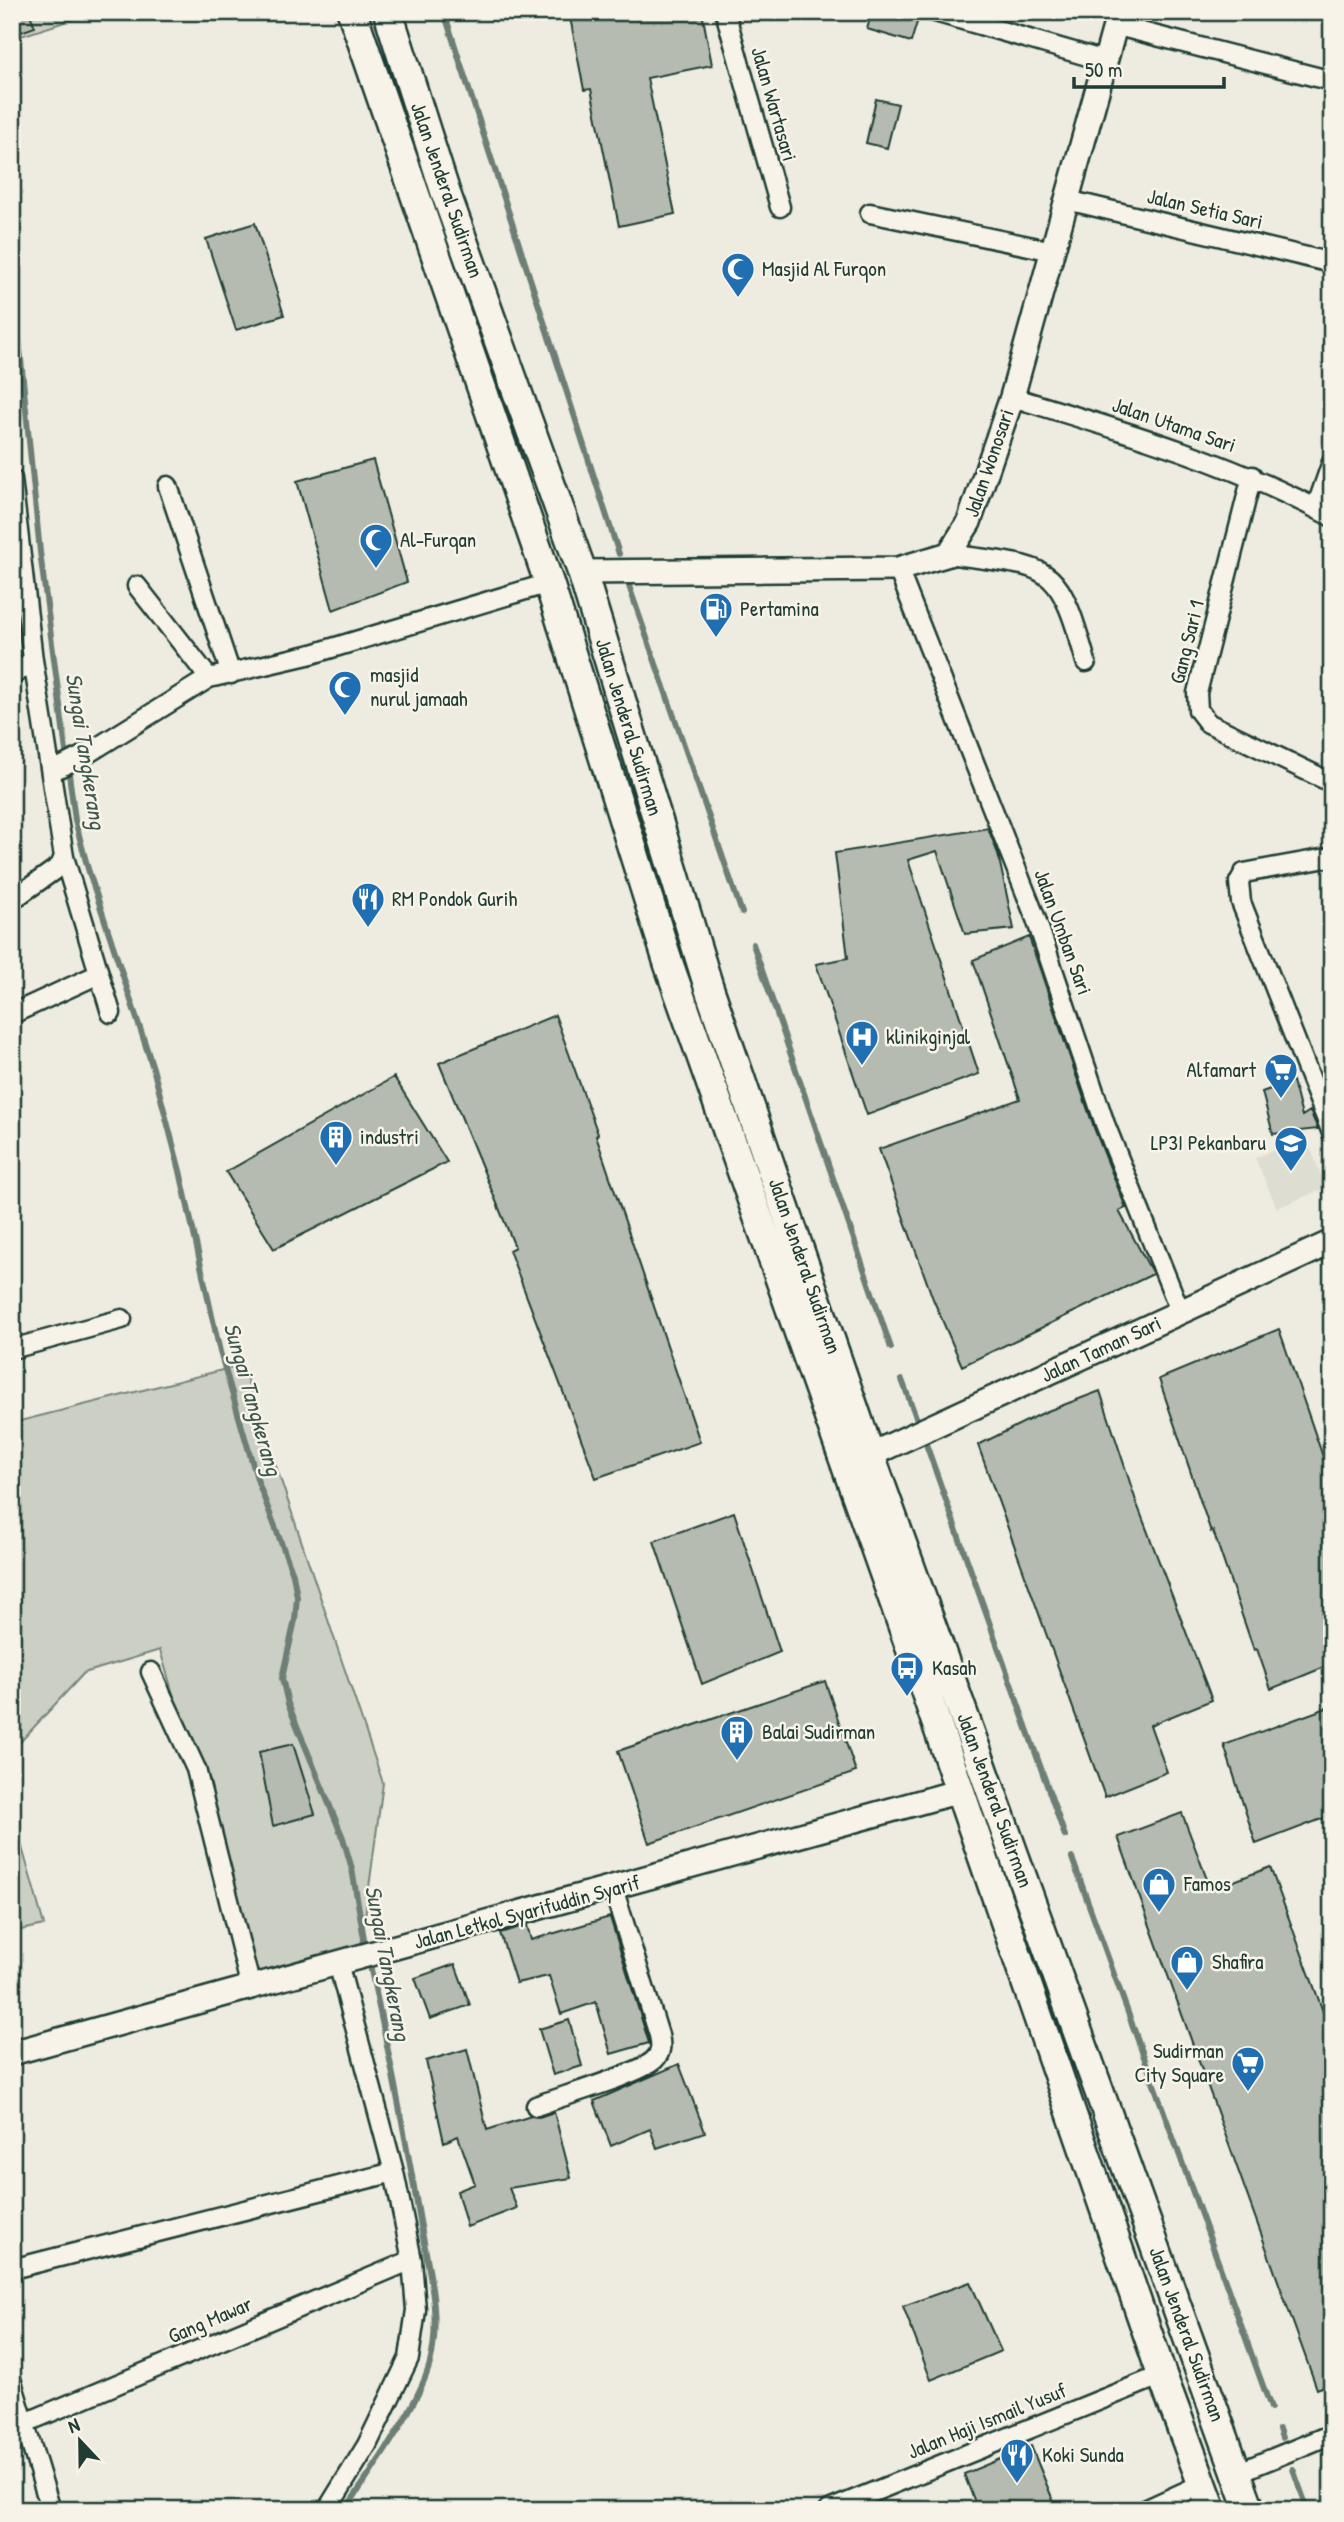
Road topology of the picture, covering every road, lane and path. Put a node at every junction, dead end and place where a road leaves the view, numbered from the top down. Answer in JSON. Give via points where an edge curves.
{"nodes":[{"id":1,"x":352,"y":12,"type":"edge"},
{"id":2,"x":388,"y":12,"type":"edge"},
{"id":3,"x":725,"y":12,"type":"edge"},
{"id":4,"x":935,"y":12,"type":"edge"},
{"id":5,"x":1116,"y":19,"type":"edge"},
{"id":6,"x":1105,"y":61,"type":"junction"},
{"id":7,"x":1332,"y":81,"type":"edge"},
{"id":8,"x":1068,"y":200,"type":"junction"},
{"id":9,"x":780,"y":207,"type":"dead end"},
{"id":10,"x":870,"y":213,"type":"dead end"},
{"id":11,"x":1053,"y":251,"type":"junction"},
{"id":12,"x":1332,"y":263,"type":"edge"},
{"id":13,"x":1012,"y":397,"type":"junction"},
{"id":14,"x":1332,"y":463,"type":"edge"},
{"id":15,"x":1252,"y":476,"type":"junction"},
{"id":16,"x":12,"y":479,"type":"edge"},
{"id":17,"x":168,"y":486,"type":"dead end"},
{"id":18,"x":1324,"y":512,"type":"edge"},
{"id":19,"x":949,"y":554,"type":"junction"},
{"id":20,"x":898,"y":569,"type":"junction"},
{"id":21,"x":582,"y":572,"type":"junction"},
{"id":22,"x":549,"y":583,"type":"junction"},
{"id":23,"x":137,"y":586,"type":"dead end"},
{"id":24,"x":33,"y":660,"type":"junction"},
{"id":25,"x":1086,"y":662,"type":"dead end"},
{"id":26,"x":231,"y":674,"type":"junction"},
{"id":27,"x":12,"y":676,"type":"edge"},
{"id":28,"x":209,"y":678,"type":"junction"},
{"id":29,"x":51,"y":772,"type":"junction"},
{"id":30,"x":1332,"y":783,"type":"edge"},
{"id":31,"x":64,"y":857,"type":"junction"},
{"id":32,"x":1332,"y":857,"type":"edge"},
{"id":33,"x":12,"y":900,"type":"edge"},
{"id":34,"x":99,"y":974,"type":"junction"},
{"id":35,"x":111,"y":1013,"type":"dead end"},
{"id":36,"x":12,"y":1014,"type":"edge"},
{"id":37,"x":1332,"y":1133,"type":"edge"},
{"id":38,"x":1332,"y":1242,"type":"edge"},
{"id":39,"x":1180,"y":1311,"type":"junction"},
{"id":40,"x":122,"y":1319,"type":"dead end"},
{"id":41,"x":12,"y":1349,"type":"edge"},
{"id":42,"x":870,"y":1455,"type":"junction"},
{"id":43,"x":151,"y":1672,"type":"dead end"},
{"id":44,"x":960,"y":1791,"type":"junction"},
{"id":45,"x":613,"y":1888,"type":"junction"},
{"id":46,"x":342,"y":1962,"type":"junction"},
{"id":47,"x":251,"y":1987,"type":"junction"},
{"id":48,"x":12,"y":2053,"type":"edge"},
{"id":49,"x":536,"y":2106,"type":"dead end"},
{"id":50,"x":394,"y":2172,"type":"junction"},
{"id":51,"x":412,"y":2260,"type":"junction"},
{"id":52,"x":12,"y":2269,"type":"edge"},
{"id":53,"x":1162,"y":2375,"type":"junction"},
{"id":54,"x":12,"y":2382,"type":"edge"},
{"id":55,"x":25,"y":2423,"type":"junction"},
{"id":56,"x":1332,"y":2434,"type":"edge"},
{"id":57,"x":1237,"y":2473,"type":"junction"},
{"id":58,"x":1204,"y":2483,"type":"junction"},
{"id":59,"x":51,"y":2510,"type":"edge"},
{"id":60,"x":327,"y":2510,"type":"edge"},
{"id":61,"x":829,"y":2510,"type":"edge"},
{"id":62,"x":1145,"y":2510,"type":"edge"},
{"id":63,"x":1212,"y":2510,"type":"edge"},
{"id":64,"x":1250,"y":2510,"type":"edge"}],
"edges":[{"from":1,"to":22,"type":"main road","name":"Jalan Jenderal Sudirman"},
{"from":2,"to":21,"type":"main road","name":"Jalan Jenderal Sudirman","via":[[445,191]]},
{"from":3,"to":9,"type":"street","name":"Jalan Wartasari"},
{"from":4,"to":6,"type":"street"},
{"from":5,"to":6,"type":"street","name":"Jalan Wonosari"},
{"from":5,"to":7,"type":"street"},
{"from":6,"to":8,"type":"street","name":"Jalan Wonosari"},
{"from":8,"to":11,"type":"street","name":"Jalan Wonosari"},
{"from":8,"to":12,"type":"street","name":"Jalan Setia Sari"},
{"from":10,"to":11,"type":"street"},
{"from":11,"to":13,"type":"street","name":"Jalan Wonosari"},
{"from":13,"to":15,"type":"street","name":"Jalan Utama Sari"},
{"from":13,"to":19,"type":"street","name":"Jalan Wonosari","via":[[969,522]]},
{"from":14,"to":18,"type":"street","name":"Jalan Utama Sari"},
{"from":15,"to":18,"type":"street","name":"Jalan Utama Sari"},
{"from":15,"to":30,"type":"street","name":"Gang Sari 1","via":[[1196,693],[1198,710],[1208,723]]},
{"from":16,"to":24,"type":"street"},
{"from":17,"to":26,"type":"street"},
{"from":19,"to":20,"type":"street"},
{"from":19,"to":25,"type":"street","via":[[1027,565],[1049,575],[1066,601]]},
{"from":20,"to":21,"type":"street"},
{"from":20,"to":39,"type":"street","name":"Jalan Umban Sari","via":[[1036,919],[1105,1124]]},
{"from":21,"to":42,"type":"main road","name":"Jalan Jenderal Sudirman","via":[[709,988]]},
{"from":22,"to":26,"type":"street"},
{"from":22,"to":44,"type":"main road","name":"Jalan Jenderal Sudirman","via":[[670,965]]},
{"from":23,"to":28,"type":"street"},
{"from":24,"to":27,"type":"street"},
{"from":24,"to":29,"type":"street"},
{"from":26,"to":28,"type":"street"},
{"from":28,"to":29,"type":"street"},
{"from":29,"to":31,"type":"street"},
{"from":31,"to":33,"type":"street","via":[[60,866]]},
{"from":31,"to":34,"type":"street"},
{"from":32,"to":37,"type":"street","via":[[1244,873],[1239,893]]},
{"from":34,"to":35,"type":"street"},
{"from":34,"to":36,"type":"street"},
{"from":38,"to":39,"type":"street","name":"Jalan Taman Sari"},
{"from":39,"to":42,"type":"street","name":"Jalan Taman Sari"},
{"from":40,"to":41,"type":"street"},
{"from":42,"to":57,"type":"main road","name":"Jalan Jenderal Sudirman"},
{"from":43,"to":47,"type":"street","via":[[196,1769]]},
{"from":44,"to":45,"type":"street","name":"Jalan Letkol Syarifuddin Syarif"},
{"from":44,"to":53,"type":"main road","name":"Jalan Jenderal Sudirman"},
{"from":45,"to":46,"type":"street","name":"Jalan Letkol Syarifuddin Syarif"},
{"from":45,"to":49,"type":"street","via":[[659,2035],[659,2052],[634,2071]]},
{"from":46,"to":47,"type":"street","name":"Jalan Letkol Syarifuddin Syarif"},
{"from":46,"to":50,"type":"street"},
{"from":47,"to":48,"type":"street","name":"Jalan Letkol Syarifuddin Syarif"},
{"from":50,"to":51,"type":"street"},
{"from":50,"to":52,"type":"street"},
{"from":51,"to":55,"type":"street","name":"Gang Mawar"},
{"from":51,"to":60,"type":"street","via":[[416,2310],[409,2358],[367,2445]]},
{"from":53,"to":58,"type":"main road","name":"Jalan Jenderal Sudirman"},
{"from":53,"to":61,"type":"street","name":"Jalan Haji Ismail Yusuf"},
{"from":54,"to":55,"type":"street"},
{"from":55,"to":59,"type":"street"},
{"from":56,"to":57,"type":"street"},
{"from":57,"to":64,"type":"main road","name":"Jalan Jenderal Sudirman"},
{"from":58,"to":62,"type":"street"},
{"from":58,"to":63,"type":"main road","name":"Jalan Jenderal Sudirman"}]}
